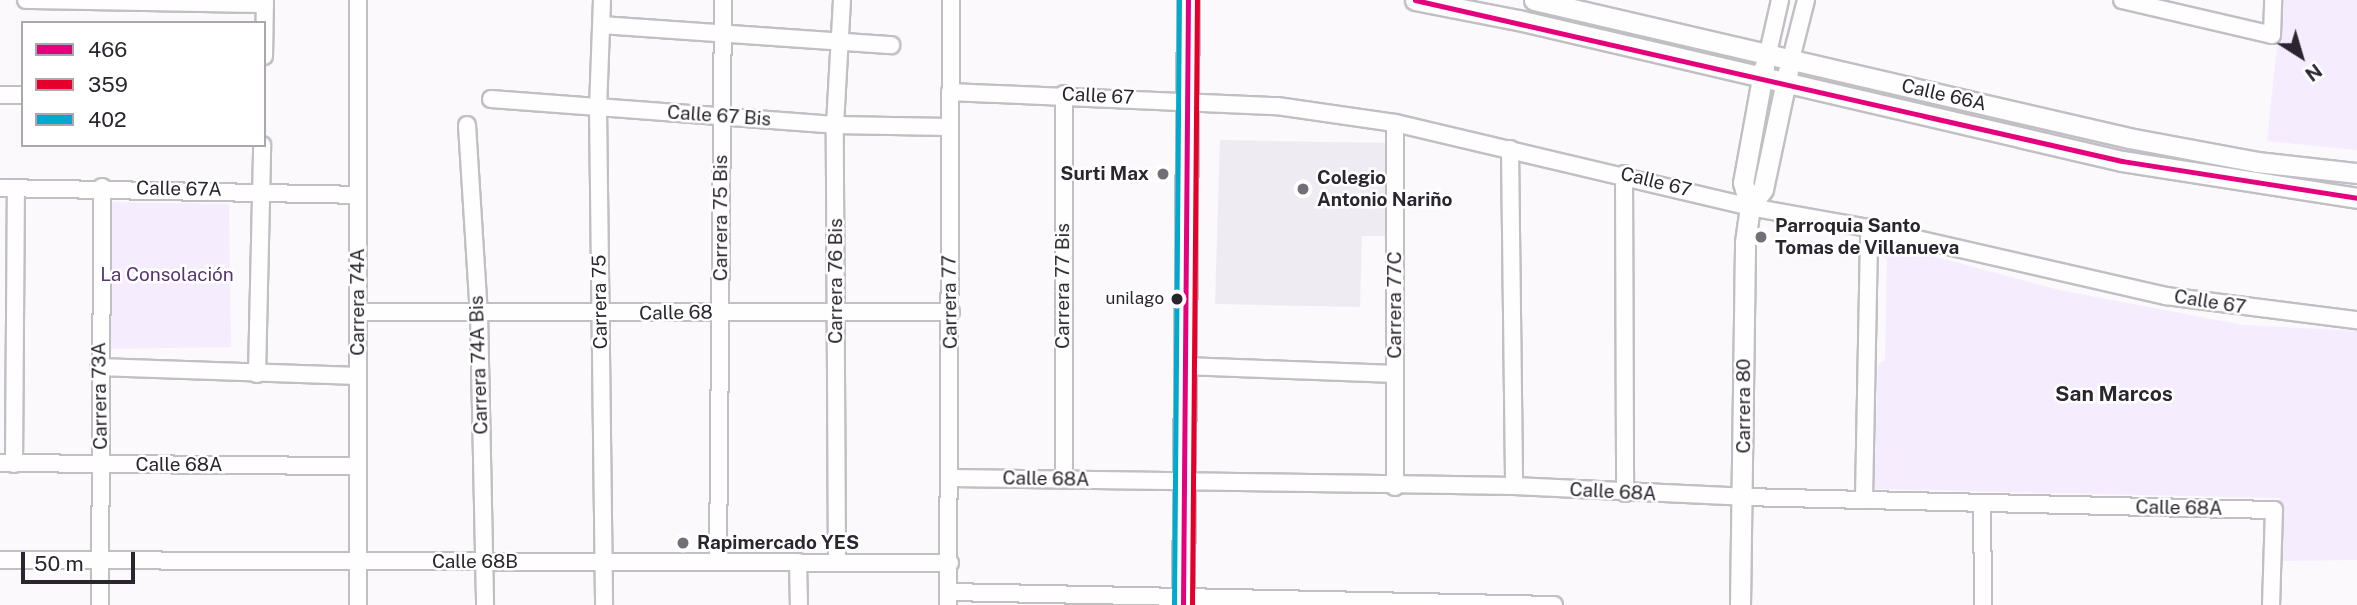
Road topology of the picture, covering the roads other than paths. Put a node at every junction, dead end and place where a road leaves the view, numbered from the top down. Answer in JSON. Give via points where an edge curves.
{"nodes":[{"id":1,"x":26,"y":0,"type":"edge"},
{"id":2,"x":358,"y":0,"type":"edge"},
{"id":3,"x":602,"y":0,"type":"edge"},
{"id":4,"x":723,"y":0,"type":"edge"},
{"id":5,"x":842,"y":0,"type":"edge"},
{"id":6,"x":951,"y":0,"type":"edge"},
{"id":7,"x":1188,"y":0,"type":"edge"},
{"id":8,"x":1415,"y":0,"type":"edge"},
{"id":9,"x":1534,"y":0,"type":"edge"},
{"id":10,"x":1780,"y":0,"type":"edge"},
{"id":11,"x":1806,"y":0,"type":"edge"},
{"id":12,"x":2122,"y":0,"type":"edge"},
{"id":13,"x":2273,"y":0,"type":"edge"},
{"id":14,"x":265,"y":2,"type":"edge"},
{"id":15,"x":2161,"y":4,"type":"edge"},
{"id":16,"x":265,"y":21,"type":"edge"},
{"id":17,"x":602,"y":25,"type":"junction"},
{"id":18,"x":723,"y":33,"type":"junction"},
{"id":19,"x":838,"y":42,"type":"junction"},
{"id":20,"x":891,"y":45,"type":"dead end"},
{"id":21,"x":1768,"y":53,"type":"junction"},
{"id":22,"x":1791,"y":59,"type":"junction"},
{"id":23,"x":1761,"y":78,"type":"junction"},
{"id":24,"x":1784,"y":83,"type":"junction"},
{"id":25,"x":950,"y":92,"type":"junction"},
{"id":26,"x":1064,"y":94,"type":"junction"},
{"id":27,"x":0,"y":95,"type":"edge"},
{"id":28,"x":21,"y":95,"type":"edge"},
{"id":29,"x":491,"y":99,"type":"dead end"},
{"id":30,"x":1187,"y":102,"type":"junction"},
{"id":31,"x":598,"y":107,"type":"junction"},
{"id":32,"x":722,"y":116,"type":"junction"},
{"id":33,"x":1395,"y":123,"type":"junction"},
{"id":34,"x":467,"y":125,"type":"dead end"},
{"id":35,"x":835,"y":125,"type":"junction"},
{"id":36,"x":948,"y":127,"type":"junction"},
{"id":37,"x":262,"y":147,"type":"edge"},
{"id":38,"x":1510,"y":149,"type":"junction"},
{"id":39,"x":2357,"y":173,"type":"edge"},
{"id":40,"x":1624,"y":174,"type":"junction"},
{"id":41,"x":102,"y":187,"type":"junction"},
{"id":42,"x":8,"y":188,"type":"edge"},
{"id":43,"x":261,"y":190,"type":"junction"},
{"id":44,"x":358,"y":195,"type":"junction"},
{"id":45,"x":2357,"y":198,"type":"edge"},
{"id":46,"x":1750,"y":207,"type":"junction"},
{"id":47,"x":1869,"y":228,"type":"junction"},
{"id":48,"x":358,"y":312,"type":"junction"},
{"id":49,"x":720,"y":312,"type":"junction"},
{"id":50,"x":836,"y":312,"type":"junction"},
{"id":51,"x":951,"y":312,"type":"junction"},
{"id":52,"x":600,"y":313,"type":"junction"},
{"id":53,"x":479,"y":314,"type":"junction"},
{"id":54,"x":2357,"y":320,"type":"edge"},
{"id":55,"x":1185,"y":366,"type":"junction"},
{"id":56,"x":99,"y":367,"type":"junction"},
{"id":57,"x":257,"y":374,"type":"junction"},
{"id":58,"x":1395,"y":374,"type":"junction"},
{"id":59,"x":358,"y":376,"type":"junction"},
{"id":60,"x":7,"y":464,"type":"edge"},
{"id":61,"x":101,"y":464,"type":"junction"},
{"id":62,"x":358,"y":466,"type":"junction"},
{"id":63,"x":951,"y":478,"type":"junction"},
{"id":64,"x":1064,"y":479,"type":"junction"},
{"id":65,"x":1184,"y":481,"type":"junction"},
{"id":66,"x":1395,"y":486,"type":"junction"},
{"id":67,"x":1514,"y":486,"type":"junction"},
{"id":68,"x":1625,"y":493,"type":"junction"},
{"id":69,"x":1744,"y":498,"type":"junction"},
{"id":70,"x":1864,"y":499,"type":"junction"},
{"id":71,"x":1982,"y":503,"type":"junction"},
{"id":72,"x":0,"y":560,"type":"edge"},
{"id":73,"x":98,"y":561,"type":"junction"},
{"id":74,"x":603,"y":561,"type":"junction"},
{"id":75,"x":358,"y":562,"type":"junction"},
{"id":76,"x":484,"y":562,"type":"junction"},
{"id":77,"x":718,"y":562,"type":"junction"},
{"id":78,"x":798,"y":562,"type":"junction"},
{"id":79,"x":837,"y":563,"type":"junction"},
{"id":80,"x":950,"y":563,"type":"junction"},
{"id":81,"x":949,"y":598,"type":"edge"},
{"id":82,"x":1063,"y":599,"type":"edge"},
{"id":83,"x":1183,"y":600,"type":"edge"},
{"id":84,"x":1298,"y":601,"type":"edge"},
{"id":85,"x":100,"y":605,"type":"edge"},
{"id":86,"x":358,"y":605,"type":"edge"},
{"id":87,"x":485,"y":605,"type":"edge"},
{"id":88,"x":604,"y":605,"type":"edge"},
{"id":89,"x":799,"y":605,"type":"edge"},
{"id":90,"x":1554,"y":605,"type":"edge"},
{"id":91,"x":1740,"y":605,"type":"edge"},
{"id":92,"x":1983,"y":605,"type":"edge"},
{"id":93,"x":2271,"y":605,"type":"edge"}],
"edges":[{"from":1,"to":14,"type":"street"},
{"from":2,"to":44,"type":"street","name":"Carrera 74A"},
{"from":3,"to":17,"type":"street","name":"Carrera 75"},
{"from":4,"to":18,"type":"street","name":"Carrera 75 Bis"},
{"from":5,"to":19,"type":"street","name":"Carrera 76 Bis"},
{"from":6,"to":25,"type":"street","name":"Carrera 77"},
{"from":7,"to":30,"type":"main road"},
{"from":8,"to":23,"type":"street","name":"Calle 66A"},
{"from":9,"to":21,"type":"street","name":"Calle 66A"},
{"from":10,"to":21,"type":"street","name":"Carrera 80"},
{"from":11,"to":22,"type":"street","name":"Carrera 80"},
{"from":12,"to":15,"type":"street"},
{"from":13,"to":15,"type":"street","via":[[2272,35]]},
{"from":14,"to":16,"type":"street"},
{"from":17,"to":18,"type":"street"},
{"from":17,"to":31,"type":"street","name":"Carrera 75"},
{"from":18,"to":19,"type":"street"},
{"from":18,"to":32,"type":"street","name":"Carrera 75 Bis"},
{"from":19,"to":20,"type":"street"},
{"from":19,"to":35,"type":"street","name":"Carrera 76 Bis"},
{"from":21,"to":22,"type":"street","name":"Calle 66A"},
{"from":21,"to":23,"type":"street","name":"Carrera 80"},
{"from":22,"to":24,"type":"street","name":"Carrera 80"},
{"from":22,"to":39,"type":"street","name":"Calle 66A","via":[[2154,143],[2258,162]]},
{"from":23,"to":24,"type":"street","name":"Calle 66A"},
{"from":23,"to":46,"type":"street","name":"Carrera 80","via":[[1743,183]]},
{"from":24,"to":45,"type":"street","name":"Calle 66A","via":[[2185,174]]},
{"from":24,"to":46,"type":"street","name":"Carrera 80","via":[[1763,189]]},
{"from":25,"to":26,"type":"street","name":"Calle 67"},
{"from":25,"to":36,"type":"street","name":"Carrera 77"},
{"from":26,"to":30,"type":"street","name":"Calle 67"},
{"from":26,"to":64,"type":"street","name":"Carrera 77 Bis"},
{"from":27,"to":28,"type":"street"},
{"from":29,"to":31,"type":"street","name":"Calle 67 Bis"},
{"from":30,"to":33,"type":"street","name":"Calle 67","via":[[1277,106]]},
{"from":30,"to":55,"type":"main road"},
{"from":31,"to":32,"type":"street","name":"Calle 67 Bis"},
{"from":31,"to":52,"type":"street","name":"Carrera 75"},
{"from":32,"to":35,"type":"street","name":"Calle 67 Bis"},
{"from":32,"to":49,"type":"street","name":"Carrera 75 Bis"},
{"from":33,"to":38,"type":"street","name":"Calle 67"},
{"from":33,"to":58,"type":"street","name":"Carrera 77C"},
{"from":34,"to":53,"type":"street","name":"Carrera 74A Bis"},
{"from":35,"to":36,"type":"street","name":"Calle 67 Bis"},
{"from":35,"to":50,"type":"street","name":"Carrera 76 Bis"},
{"from":36,"to":51,"type":"street","name":"Carrera 77"},
{"from":37,"to":43,"type":"street"},
{"from":38,"to":40,"type":"street","name":"Calle 67"},
{"from":38,"to":67,"type":"street"},
{"from":40,"to":46,"type":"street","name":"Calle 67"},
{"from":40,"to":68,"type":"street"},
{"from":41,"to":42,"type":"street","name":"Calle 67A"},
{"from":41,"to":43,"type":"street","name":"Calle 67A"},
{"from":41,"to":56,"type":"street","name":"Carrera 73A"},
{"from":42,"to":60,"type":"street"},
{"from":43,"to":44,"type":"street","name":"Calle 67A"},
{"from":43,"to":57,"type":"street"},
{"from":44,"to":48,"type":"street","name":"Carrera 74A"},
{"from":46,"to":47,"type":"street","name":"Calle 67"},
{"from":46,"to":69,"type":"street","name":"Carrera 80","via":[[1745,242]]},
{"from":47,"to":54,"type":"street","name":"Calle 67","via":[[2166,296]]},
{"from":47,"to":70,"type":"street"},
{"from":48,"to":53,"type":"street","name":"Calle 68"},
{"from":48,"to":59,"type":"street","name":"Carrera 74A"},
{"from":49,"to":50,"type":"street","name":"Calle 68"},
{"from":49,"to":52,"type":"street","name":"Calle 68"},
{"from":49,"to":77,"type":"street","name":"Carrera 75 Bis"},
{"from":50,"to":51,"type":"street","name":"Calle 68"},
{"from":50,"to":79,"type":"street","name":"Carrera 76 Bis"},
{"from":51,"to":63,"type":"street","name":"Carrera 77"},
{"from":52,"to":53,"type":"street","name":"Calle 68"},
{"from":52,"to":74,"type":"street","name":"Carrera 75"},
{"from":53,"to":76,"type":"street","name":"Carrera 74A Bis"},
{"from":55,"to":58,"type":"street"},
{"from":55,"to":65,"type":"main road"},
{"from":56,"to":57,"type":"street"},
{"from":56,"to":61,"type":"street","name":"Carrera 73A"},
{"from":57,"to":59,"type":"street"},
{"from":58,"to":66,"type":"street","name":"Carrera 77C"},
{"from":59,"to":62,"type":"street","name":"Carrera 74A"},
{"from":60,"to":61,"type":"street","name":"Calle 68A"},
{"from":61,"to":62,"type":"street","name":"Calle 68A"},
{"from":61,"to":73,"type":"street","name":"Carrera 73A"},
{"from":62,"to":75,"type":"street","name":"Carrera 74A"},
{"from":63,"to":64,"type":"street","name":"Calle 68A"},
{"from":63,"to":80,"type":"street","name":"Carrera 77"},
{"from":64,"to":65,"type":"street","name":"Calle 68A"},
{"from":65,"to":66,"type":"street","name":"Calle 68A"},
{"from":65,"to":83,"type":"main road"},
{"from":66,"to":67,"type":"street","name":"Calle 68A"},
{"from":67,"to":68,"type":"street","name":"Calle 68A"},
{"from":68,"to":69,"type":"street","name":"Calle 68A"},
{"from":69,"to":70,"type":"street","name":"Calle 68A"},
{"from":69,"to":91,"type":"street","name":"Carrera 80"},
{"from":70,"to":71,"type":"street","name":"Calle 68A"},
{"from":71,"to":92,"type":"street"},
{"from":71,"to":93,"type":"street","name":"Calle 68A","via":[[2274,510]]},
{"from":72,"to":73,"type":"street","name":"Calle 68B"},
{"from":73,"to":75,"type":"street","name":"Calle 68B"},
{"from":73,"to":85,"type":"street","name":"Carrera 73A"},
{"from":74,"to":76,"type":"street","name":"Calle 68B"},
{"from":74,"to":77,"type":"street","name":"Calle 68B"},
{"from":74,"to":88,"type":"street","name":"Carrera 75"},
{"from":75,"to":76,"type":"street","name":"Calle 68B"},
{"from":75,"to":86,"type":"street","name":"Carrera 74A"},
{"from":76,"to":87,"type":"street","name":"Carrera 74A Bis"},
{"from":77,"to":78,"type":"street","name":"Calle 68B"},
{"from":78,"to":79,"type":"street","name":"Calle 68B"},
{"from":78,"to":89,"type":"street"},
{"from":79,"to":80,"type":"street","name":"Calle 68B"},
{"from":80,"to":81,"type":"street","name":"Carrera 77"},
{"from":81,"to":82,"type":"street"},
{"from":82,"to":83,"type":"street"},
{"from":83,"to":84,"type":"street"},
{"from":84,"to":90,"type":"street"}]}
